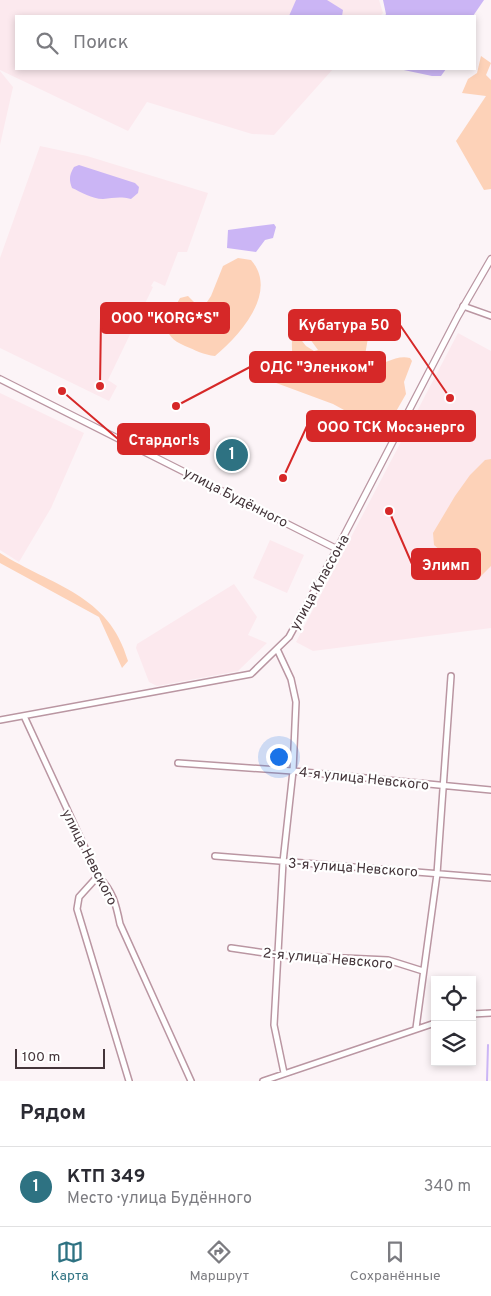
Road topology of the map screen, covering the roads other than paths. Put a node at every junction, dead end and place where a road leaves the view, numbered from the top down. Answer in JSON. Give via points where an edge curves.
{"nodes":[{"id":1,"x":491,"y":259,"type":"edge"},
{"id":2,"x":463,"y":306,"type":"junction"},
{"id":3,"x":491,"y":316,"type":"edge"},
{"id":4,"x":0,"y":379,"type":"edge"},
{"id":5,"x":338,"y":549,"type":"junction"},
{"id":6,"x":277,"y":649,"type":"junction"},
{"id":7,"x":451,"y":676,"type":"dead end"},
{"id":8,"x":24,"y":716,"type":"junction"},
{"id":9,"x":0,"y":720,"type":"edge"},
{"id":10,"x":178,"y":763,"type":"dead end"},
{"id":11,"x":292,"y":771,"type":"junction"},
{"id":12,"x":443,"y":785,"type":"junction"},
{"id":13,"x":491,"y":790,"type":"edge"},
{"id":14,"x":216,"y":856,"type":"dead end"},
{"id":15,"x":283,"y":862,"type":"junction"},
{"id":16,"x":437,"y":874,"type":"junction"},
{"id":17,"x":98,"y":876,"type":"junction"},
{"id":18,"x":491,"y":878,"type":"edge"},
{"id":19,"x":231,"y":948,"type":"dead end"},
{"id":20,"x":279,"y":955,"type":"junction"},
{"id":21,"x":423,"y":971,"type":"junction"},
{"id":22,"x":491,"y":1013,"type":"edge"},
{"id":23,"x":476,"y":1014,"type":"edge"},
{"id":24,"x":431,"y":1024,"type":"edge"},
{"id":25,"x":416,"y":1028,"type":"junction"},
{"id":26,"x":284,"y":1073,"type":"junction"},
{"id":27,"x":129,"y":1081,"type":"edge"},
{"id":28,"x":191,"y":1081,"type":"edge"},
{"id":29,"x":262,"y":1081,"type":"edge"}],
"edges":[{"from":1,"to":2,"type":"street","name":"улица Классона"},
{"from":2,"to":3,"type":"street"},
{"from":2,"to":5,"type":"street","name":"улица Классона"},
{"from":4,"to":5,"type":"street","name":"улица Будённого"},
{"from":5,"to":6,"type":"street","name":"улица Классона","via":[[289,637]]},
{"from":6,"to":8,"type":"street","name":"улица Классона","via":[[251,674]]},
{"from":6,"to":11,"type":"street","via":[[291,679],[296,702]]},
{"from":7,"to":12,"type":"street"},
{"from":8,"to":9,"type":"street","name":"улица Классона"},
{"from":8,"to":17,"type":"street","name":"улица Невского"},
{"from":10,"to":11,"type":"street","name":"4-я улица Невского"},
{"from":11,"to":12,"type":"street","name":"4-я улица Невского"},
{"from":11,"to":15,"type":"street"},
{"from":12,"to":13,"type":"street","name":"4-я улица Невского"},
{"from":12,"to":16,"type":"street"},
{"from":14,"to":15,"type":"street","name":"3-я улица Невского"},
{"from":15,"to":16,"type":"street","name":"3-я улица Невского"},
{"from":15,"to":20,"type":"street"},
{"from":16,"to":18,"type":"street","name":"3-я улица Невского"},
{"from":16,"to":21,"type":"street"},
{"from":17,"to":27,"type":"street","via":[[79,897],[77,909]]},
{"from":17,"to":28,"type":"street","name":"улица Невского","via":[[115,899],[120,924]]},
{"from":19,"to":20,"type":"street","name":"2-я улица Невского"},
{"from":20,"to":21,"type":"street","name":"2-я улица Невского","via":[[388,960]]},
{"from":20,"to":26,"type":"street","via":[[274,1025]]},
{"from":21,"to":25,"type":"street"},
{"from":22,"to":23,"type":"street"},
{"from":24,"to":25,"type":"street"},
{"from":25,"to":26,"type":"street"},
{"from":26,"to":29,"type":"street"}]}
